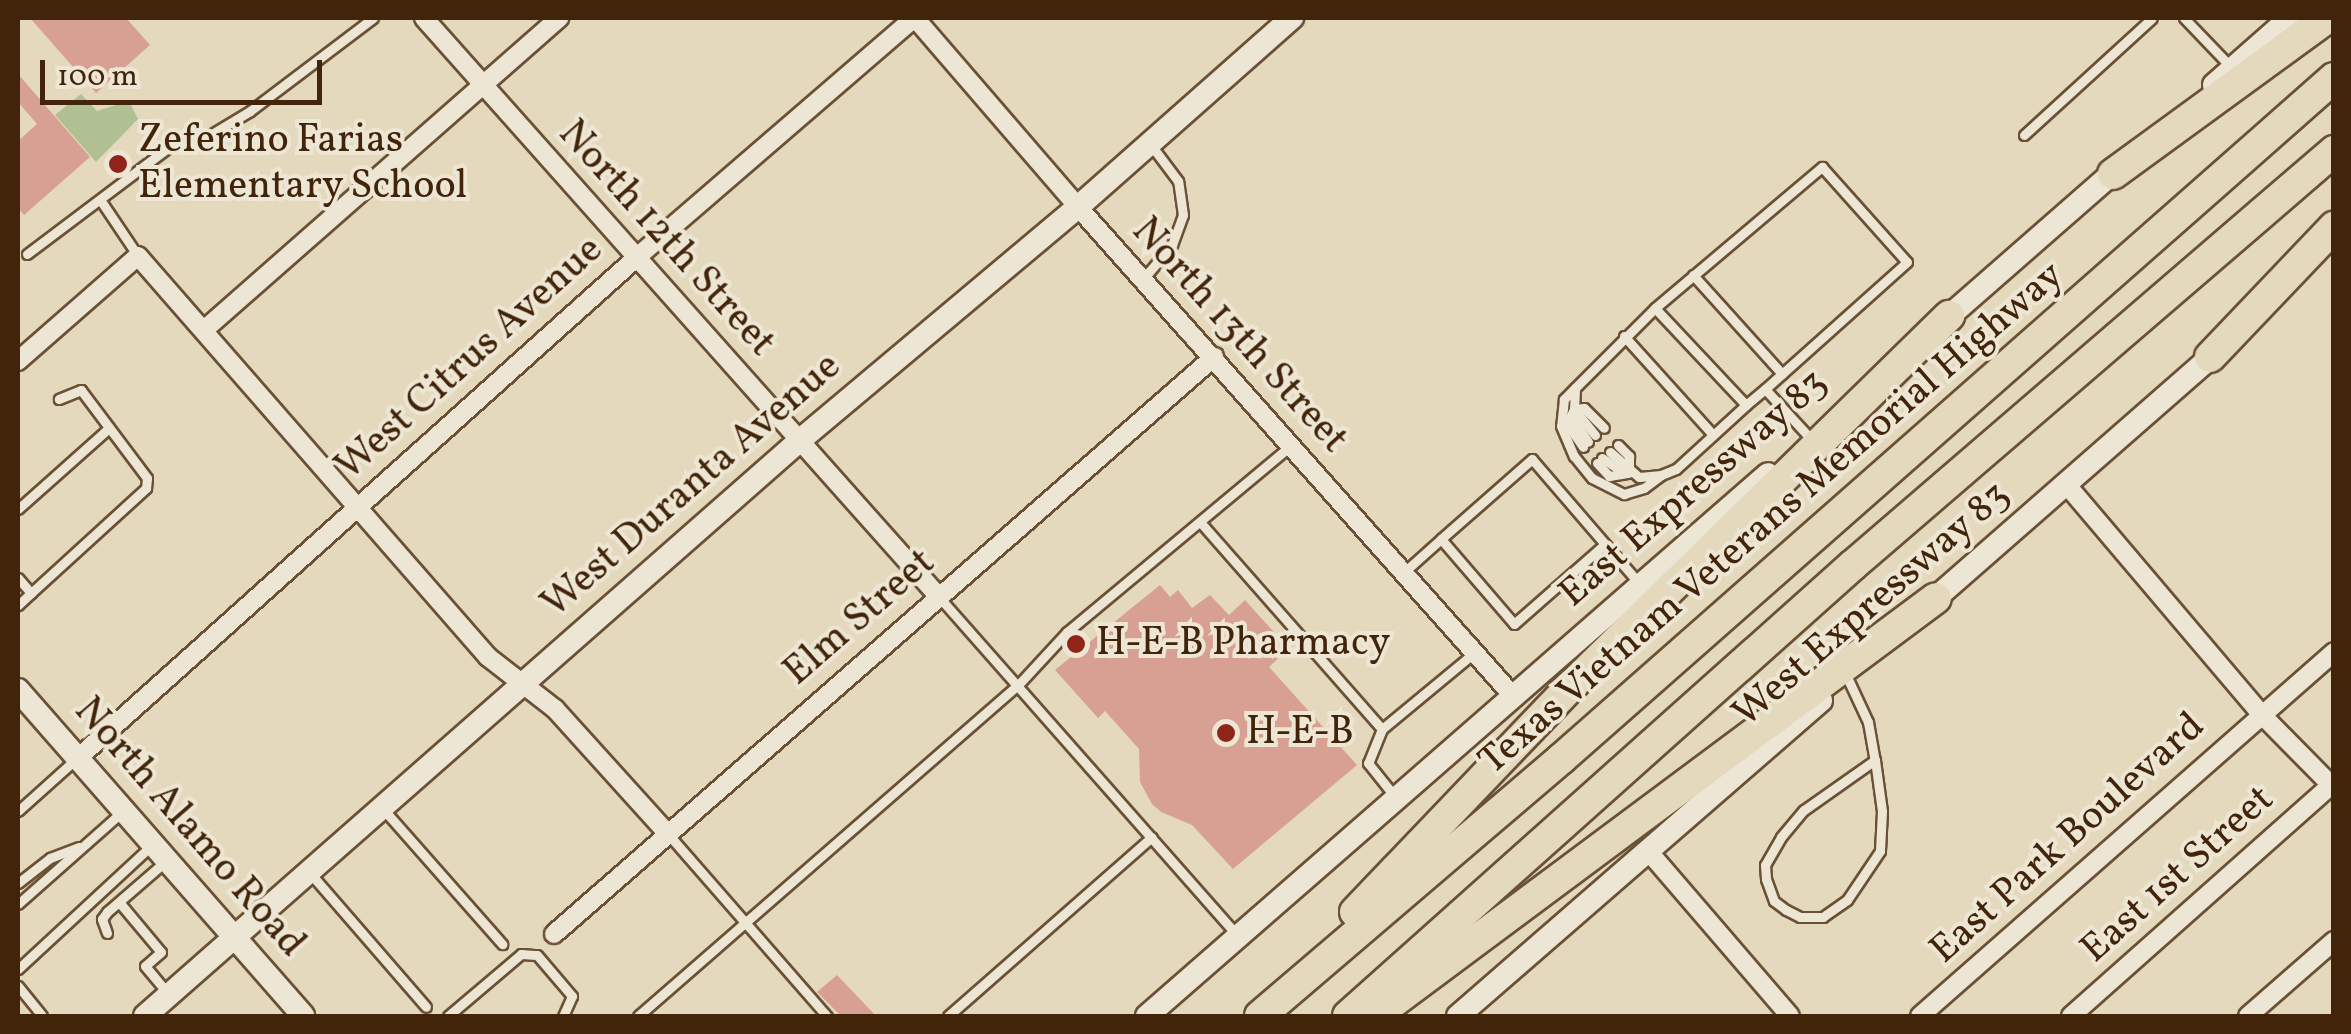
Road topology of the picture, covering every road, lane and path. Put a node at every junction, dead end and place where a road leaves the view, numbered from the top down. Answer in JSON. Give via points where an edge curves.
{"nodes":[{"id":1,"x":372,"y":18,"type":"edge"},
{"id":2,"x":424,"y":18,"type":"edge"},
{"id":3,"x":559,"y":18,"type":"edge"},
{"id":4,"x":915,"y":18,"type":"edge"},
{"id":5,"x":1292,"y":18,"type":"edge"},
{"id":6,"x":2152,"y":18,"type":"edge"},
{"id":7,"x":2184,"y":18,"type":"edge"},
{"id":8,"x":2290,"y":18,"type":"edge"},
{"id":9,"x":2327,"y":18,"type":"edge"},
{"id":10,"x":2232,"y":69,"type":"junction"},
{"id":11,"x":2334,"y":78,"type":"edge"},
{"id":12,"x":482,"y":86,"type":"junction"},
{"id":13,"x":2024,"y":135,"type":"dead end"},
{"id":14,"x":1150,"y":144,"type":"junction"},
{"id":15,"x":2334,"y":151,"type":"edge"},
{"id":16,"x":2113,"y":174,"type":"junction"},
{"id":17,"x":100,"y":201,"type":"junction"},
{"id":18,"x":1078,"y":208,"type":"junction"},
{"id":19,"x":2334,"y":227,"type":"edge"},
{"id":20,"x":2334,"y":249,"type":"edge"},
{"id":21,"x":27,"y":254,"type":"dead end"},
{"id":22,"x":138,"y":256,"type":"junction"},
{"id":23,"x":636,"y":258,"type":"junction"},
{"id":24,"x":1693,"y":275,"type":"junction"},
{"id":25,"x":1143,"y":279,"type":"junction"},
{"id":26,"x":1655,"y":308,"type":"junction"},
{"id":27,"x":1950,"y":316,"type":"junction"},
{"id":28,"x":204,"y":330,"type":"junction"},
{"id":29,"x":1624,"y":336,"type":"junction"},
{"id":30,"x":1214,"y":357,"type":"junction"},
{"id":31,"x":2210,"y":357,"type":"junction"},
{"id":32,"x":18,"y":361,"type":"edge"},
{"id":33,"x":1782,"y":374,"type":"junction"},
{"id":34,"x":1575,"y":388,"type":"junction"},
{"id":35,"x":1765,"y":390,"type":"junction"},
{"id":36,"x":59,"y":399,"type":"dead end"},
{"id":37,"x":1746,"y":405,"type":"junction"},
{"id":38,"x":1574,"y":409,"type":"junction"},
{"id":39,"x":109,"y":428,"type":"junction"},
{"id":40,"x":1713,"y":435,"type":"junction"},
{"id":41,"x":1810,"y":438,"type":"junction"},
{"id":42,"x":799,"y":441,"type":"junction"},
{"id":43,"x":1290,"y":446,"type":"junction"},
{"id":44,"x":1628,"y":472,"type":"junction"},
{"id":45,"x":1661,"y":475,"type":"junction"},
{"id":46,"x":2066,"y":484,"type":"junction"},
{"id":47,"x":356,"y":507,"type":"junction"},
{"id":48,"x":18,"y":509,"type":"edge"},
{"id":49,"x":1201,"y":523,"type":"junction"},
{"id":50,"x":1441,"y":539,"type":"junction"},
{"id":51,"x":1605,"y":544,"type":"junction"},
{"id":52,"x":1403,"y":573,"type":"junction"},
{"id":53,"x":18,"y":578,"type":"edge"},
{"id":54,"x":1641,"y":585,"type":"junction"},
{"id":55,"x":31,"y":592,"type":"junction"},
{"id":56,"x":938,"y":596,"type":"junction"},
{"id":57,"x":1936,"y":598,"type":"junction"},
{"id":58,"x":18,"y":605,"type":"edge"},
{"id":59,"x":2334,"y":652,"type":"edge"},
{"id":60,"x":1474,"y":653,"type":"junction"},
{"id":61,"x":1846,"y":677,"type":"junction"},
{"id":62,"x":1019,"y":684,"type":"junction"},
{"id":63,"x":522,"y":685,"type":"junction"},
{"id":64,"x":18,"y":690,"type":"edge"},
{"id":65,"x":1514,"y":698,"type":"junction"},
{"id":66,"x":2261,"y":714,"type":"junction"},
{"id":67,"x":1382,"y":728,"type":"junction"},
{"id":68,"x":78,"y":758,"type":"junction"},
{"id":69,"x":1874,"y":760,"type":"junction"},
{"id":70,"x":2332,"y":787,"type":"edge"},
{"id":71,"x":1396,"y":799,"type":"junction"},
{"id":72,"x":382,"y":808,"type":"junction"},
{"id":73,"x":124,"y":810,"type":"junction"},
{"id":74,"x":18,"y":811,"type":"edge"},
{"id":75,"x":668,"y":834,"type":"junction"},
{"id":76,"x":1152,"y":837,"type":"junction"},
{"id":77,"x":83,"y":846,"type":"junction"},
{"id":78,"x":160,"y":852,"type":"junction"},
{"id":79,"x":1649,"y":852,"type":"junction"},
{"id":80,"x":310,"y":873,"type":"junction"},
{"id":81,"x":18,"y":883,"type":"edge"},
{"id":82,"x":119,"y":902,"type":"junction"},
{"id":83,"x":18,"y":904,"type":"edge"},
{"id":84,"x":745,"y":924,"type":"junction"},
{"id":85,"x":106,"y":933,"type":"dead end"},
{"id":86,"x":554,"y":934,"type":"dead end"},
{"id":87,"x":1238,"y":936,"type":"junction"},
{"id":88,"x":236,"y":938,"type":"junction"},
{"id":89,"x":2334,"y":940,"type":"edge"},
{"id":90,"x":502,"y":944,"type":"dead end"},
{"id":91,"x":132,"y":961,"type":"dead end"},
{"id":92,"x":145,"y":966,"type":"junction"},
{"id":93,"x":18,"y":969,"type":"edge"},
{"id":94,"x":18,"y":986,"type":"edge"},
{"id":95,"x":170,"y":995,"type":"junction"},
{"id":96,"x":426,"y":1008,"type":"dead end"},
{"id":97,"x":566,"y":1014,"type":"edge"},
{"id":98,"x":42,"y":1016,"type":"edge"},
{"id":99,"x":145,"y":1016,"type":"edge"},
{"id":100,"x":303,"y":1016,"type":"edge"},
{"id":101,"x":448,"y":1016,"type":"edge"},
{"id":102,"x":638,"y":1016,"type":"edge"},
{"id":103,"x":827,"y":1016,"type":"edge"},
{"id":104,"x":948,"y":1016,"type":"edge"},
{"id":105,"x":1147,"y":1016,"type":"edge"},
{"id":106,"x":1258,"y":1016,"type":"edge"},
{"id":107,"x":1348,"y":1016,"type":"edge"},
{"id":108,"x":1374,"y":1016,"type":"edge"},
{"id":109,"x":1458,"y":1016,"type":"edge"},
{"id":110,"x":1790,"y":1016,"type":"edge"},
{"id":111,"x":1920,"y":1016,"type":"edge"},
{"id":112,"x":2071,"y":1016,"type":"edge"},
{"id":113,"x":2248,"y":1016,"type":"edge"}],
"edges":[{"from":1,"to":17,"type":"lane","via":[[250,112],[168,148]]},
{"from":2,"to":12,"type":"street","name":"North 12th Street"},
{"from":3,"to":12,"type":"street"},
{"from":4,"to":18,"type":"street","name":"North 13th Street"},
{"from":4,"to":23,"type":"street","name":"West Citrus Avenue"},
{"from":5,"to":14,"type":"main road","name":"West Duranta Avenue"},
{"from":6,"to":13,"type":"lane"},
{"from":7,"to":10,"type":"lane"},
{"from":8,"to":10,"type":"main road","name":"East Expressway 83"},
{"from":9,"to":16,"type":"highway"},
{"from":10,"to":16,"type":"main road","name":"East Expressway 83"},
{"from":11,"to":106,"type":"highway","name":"Texas Vietnam Veterans Memorial Highway","via":[[1560,760]]},
{"from":12,"to":23,"type":"street","name":"North 12th Street"},
{"from":12,"to":28,"type":"street"},
{"from":14,"to":18,"type":"main road","name":"West Duranta Avenue"},
{"from":14,"to":25,"type":"lane","via":[[1178,181],[1183,215],[1172,245]]},
{"from":15,"to":107,"type":"highway","via":[[1853,565]]},
{"from":16,"to":27,"type":"main road","name":"East Expressway 83"},
{"from":17,"to":21,"type":"lane"},
{"from":17,"to":22,"type":"lane"},
{"from":18,"to":25,"type":"street","name":"North 13th Street"},
{"from":18,"to":42,"type":"main road","name":"West Duranta Avenue"},
{"from":19,"to":31,"type":"highway"},
{"from":20,"to":31,"type":"main road","name":"West Expressway 83"},
{"from":22,"to":28,"type":"street"},
{"from":22,"to":32,"type":"street"},
{"from":23,"to":42,"type":"street","name":"North 12th Street"},
{"from":23,"to":47,"type":"street","name":"West Citrus Avenue"},
{"from":24,"to":26,"type":"lane"},
{"from":24,"to":33,"type":"lane"},
{"from":24,"to":33,"type":"lane","via":[[1822,167],[1883,234],[1907,262]]},
{"from":25,"to":30,"type":"street","name":"North 13th Street"},
{"from":26,"to":29,"type":"lane"},
{"from":26,"to":37,"type":"lane"},
{"from":27,"to":41,"type":"main road","name":"East Expressway 83"},
{"from":27,"to":106,"type":"highway","via":[[1572,685]]},
{"from":28,"to":47,"type":"street"},
{"from":29,"to":34,"type":"lane"},
{"from":29,"to":40,"type":"lane"},
{"from":30,"to":43,"type":"street","name":"North 13th Street"},
{"from":30,"to":56,"type":"street","name":"Elm Street"},
{"from":31,"to":46,"type":"main road","name":"West Expressway 83"},
{"from":33,"to":35,"type":"lane"},
{"from":34,"to":38,"type":"lane"},
{"from":34,"to":45,"type":"lane","via":[[1564,399],[1561,426],[1592,478],[1624,494]]},
{"from":35,"to":37,"type":"lane"},
{"from":35,"to":41,"type":"lane"},
{"from":36,"to":39,"type":"lane","via":[[81,390]]},
{"from":37,"to":40,"type":"lane"},
{"from":38,"to":38,"type":"lane","via":[[1584,408],[1592,438],[1574,421]]},
{"from":39,"to":48,"type":"lane"},
{"from":39,"to":55,"type":"lane","via":[[142,468],[146,488]]},
{"from":40,"to":45,"type":"lane"},
{"from":41,"to":54,"type":"main road","name":"East Expressway 83"},
{"from":42,"to":56,"type":"street","name":"North 12th Street"},
{"from":42,"to":63,"type":"main road","name":"West Duranta Avenue"},
{"from":43,"to":49,"type":"lane"},
{"from":43,"to":52,"type":"street","name":"North 13th Street"},
{"from":44,"to":44,"type":"lane","via":[[1607,454],[1609,476]]},
{"from":44,"to":45,"type":"lane"},
{"from":46,"to":57,"type":"main road","name":"West Expressway 83"},
{"from":46,"to":66,"type":"street"},
{"from":47,"to":63,"type":"street","via":[[488,657]]},
{"from":47,"to":68,"type":"street","name":"West Citrus Avenue"},
{"from":49,"to":62,"type":"lane","via":[[1067,632]]},
{"from":49,"to":67,"type":"lane"},
{"from":50,"to":51,"type":"lane","via":[[1514,624]]},
{"from":50,"to":51,"type":"lane","via":[[1532,459]]},
{"from":50,"to":52,"type":"lane"},
{"from":51,"to":54,"type":"lane"},
{"from":52,"to":60,"type":"street","name":"North 13th Street"},
{"from":53,"to":55,"type":"lane"},
{"from":54,"to":65,"type":"main road","name":"East Expressway 83"},
{"from":55,"to":58,"type":"lane"},
{"from":56,"to":62,"type":"lane"},
{"from":56,"to":75,"type":"street","name":"Elm Street"},
{"from":57,"to":61,"type":"main road","name":"West Expressway 83"},
{"from":57,"to":108,"type":"highway"},
{"from":59,"to":66,"type":"street","name":"East Park Boulevard"},
{"from":60,"to":65,"type":"street","name":"North 13th Street"},
{"from":60,"to":67,"type":"lane"},
{"from":61,"to":69,"type":"lane","via":[[1868,722]]},
{"from":61,"to":79,"type":"main road","name":"West Expressway 83"},
{"from":62,"to":76,"type":"lane"},
{"from":62,"to":84,"type":"lane"},
{"from":63,"to":72,"type":"main road","name":"West Duranta Avenue"},
{"from":63,"to":75,"type":"street","via":[[554,708]]},
{"from":64,"to":68,"type":"main road","name":"North Alamo Road"},
{"from":65,"to":71,"type":"main road","name":"East Expressway 83"},
{"from":66,"to":70,"type":"street"},
{"from":66,"to":111,"type":"street","name":"East Park Boulevard"},
{"from":67,"to":71,"type":"lane","via":[[1368,763]]},
{"from":68,"to":73,"type":"main road","name":"North Alamo Road"},
{"from":68,"to":74,"type":"lane"},
{"from":69,"to":69,"type":"lane","via":[[1883,833],[1872,867],[1847,900],[1823,917],[1786,910],[1766,879],[1780,837],[1804,810]]},
{"from":70,"to":112,"type":"street","name":"East 1st Street"},
{"from":71,"to":87,"type":"main road","name":"East Expressway 83"},
{"from":72,"to":80,"type":"main road","name":"West Duranta Avenue"},
{"from":72,"to":90,"type":"lane"},
{"from":73,"to":77,"type":"lane"},
{"from":73,"to":78,"type":"main road","name":"North Alamo Road"},
{"from":75,"to":84,"type":"lane"},
{"from":75,"to":86,"type":"street","name":"Elm Street"},
{"from":76,"to":87,"type":"lane"},
{"from":76,"to":104,"type":"lane"},
{"from":77,"to":81,"type":"lane","via":[[50,858]]},
{"from":77,"to":83,"type":"lane"},
{"from":78,"to":82,"type":"lane"},
{"from":78,"to":88,"type":"main road","name":"North Alamo Road"},
{"from":78,"to":93,"type":"lane"},
{"from":79,"to":109,"type":"main road","name":"West Expressway 83"},
{"from":79,"to":110,"type":"street"},
{"from":80,"to":88,"type":"main road","name":"West Duranta Avenue"},
{"from":80,"to":96,"type":"lane"},
{"from":82,"to":85,"type":"lane","via":[[102,919]]},
{"from":82,"to":92,"type":"lane","via":[[161,952]]},
{"from":84,"to":102,"type":"lane"},
{"from":84,"to":103,"type":"lane"},
{"from":87,"to":105,"type":"main road","name":"East Expressway 83"},
{"from":88,"to":95,"type":"main road","name":"West Duranta Avenue"},
{"from":88,"to":100,"type":"main road","name":"North Alamo Road"},
{"from":89,"to":113,"type":"street"},
{"from":91,"to":92,"type":"lane"},
{"from":92,"to":95,"type":"lane"},
{"from":94,"to":98,"type":"lane"},
{"from":95,"to":99,"type":"main road","name":"West Duranta Avenue"},
{"from":97,"to":101,"type":"lane","via":[[572,996],[537,955],[521,954]]}]}
